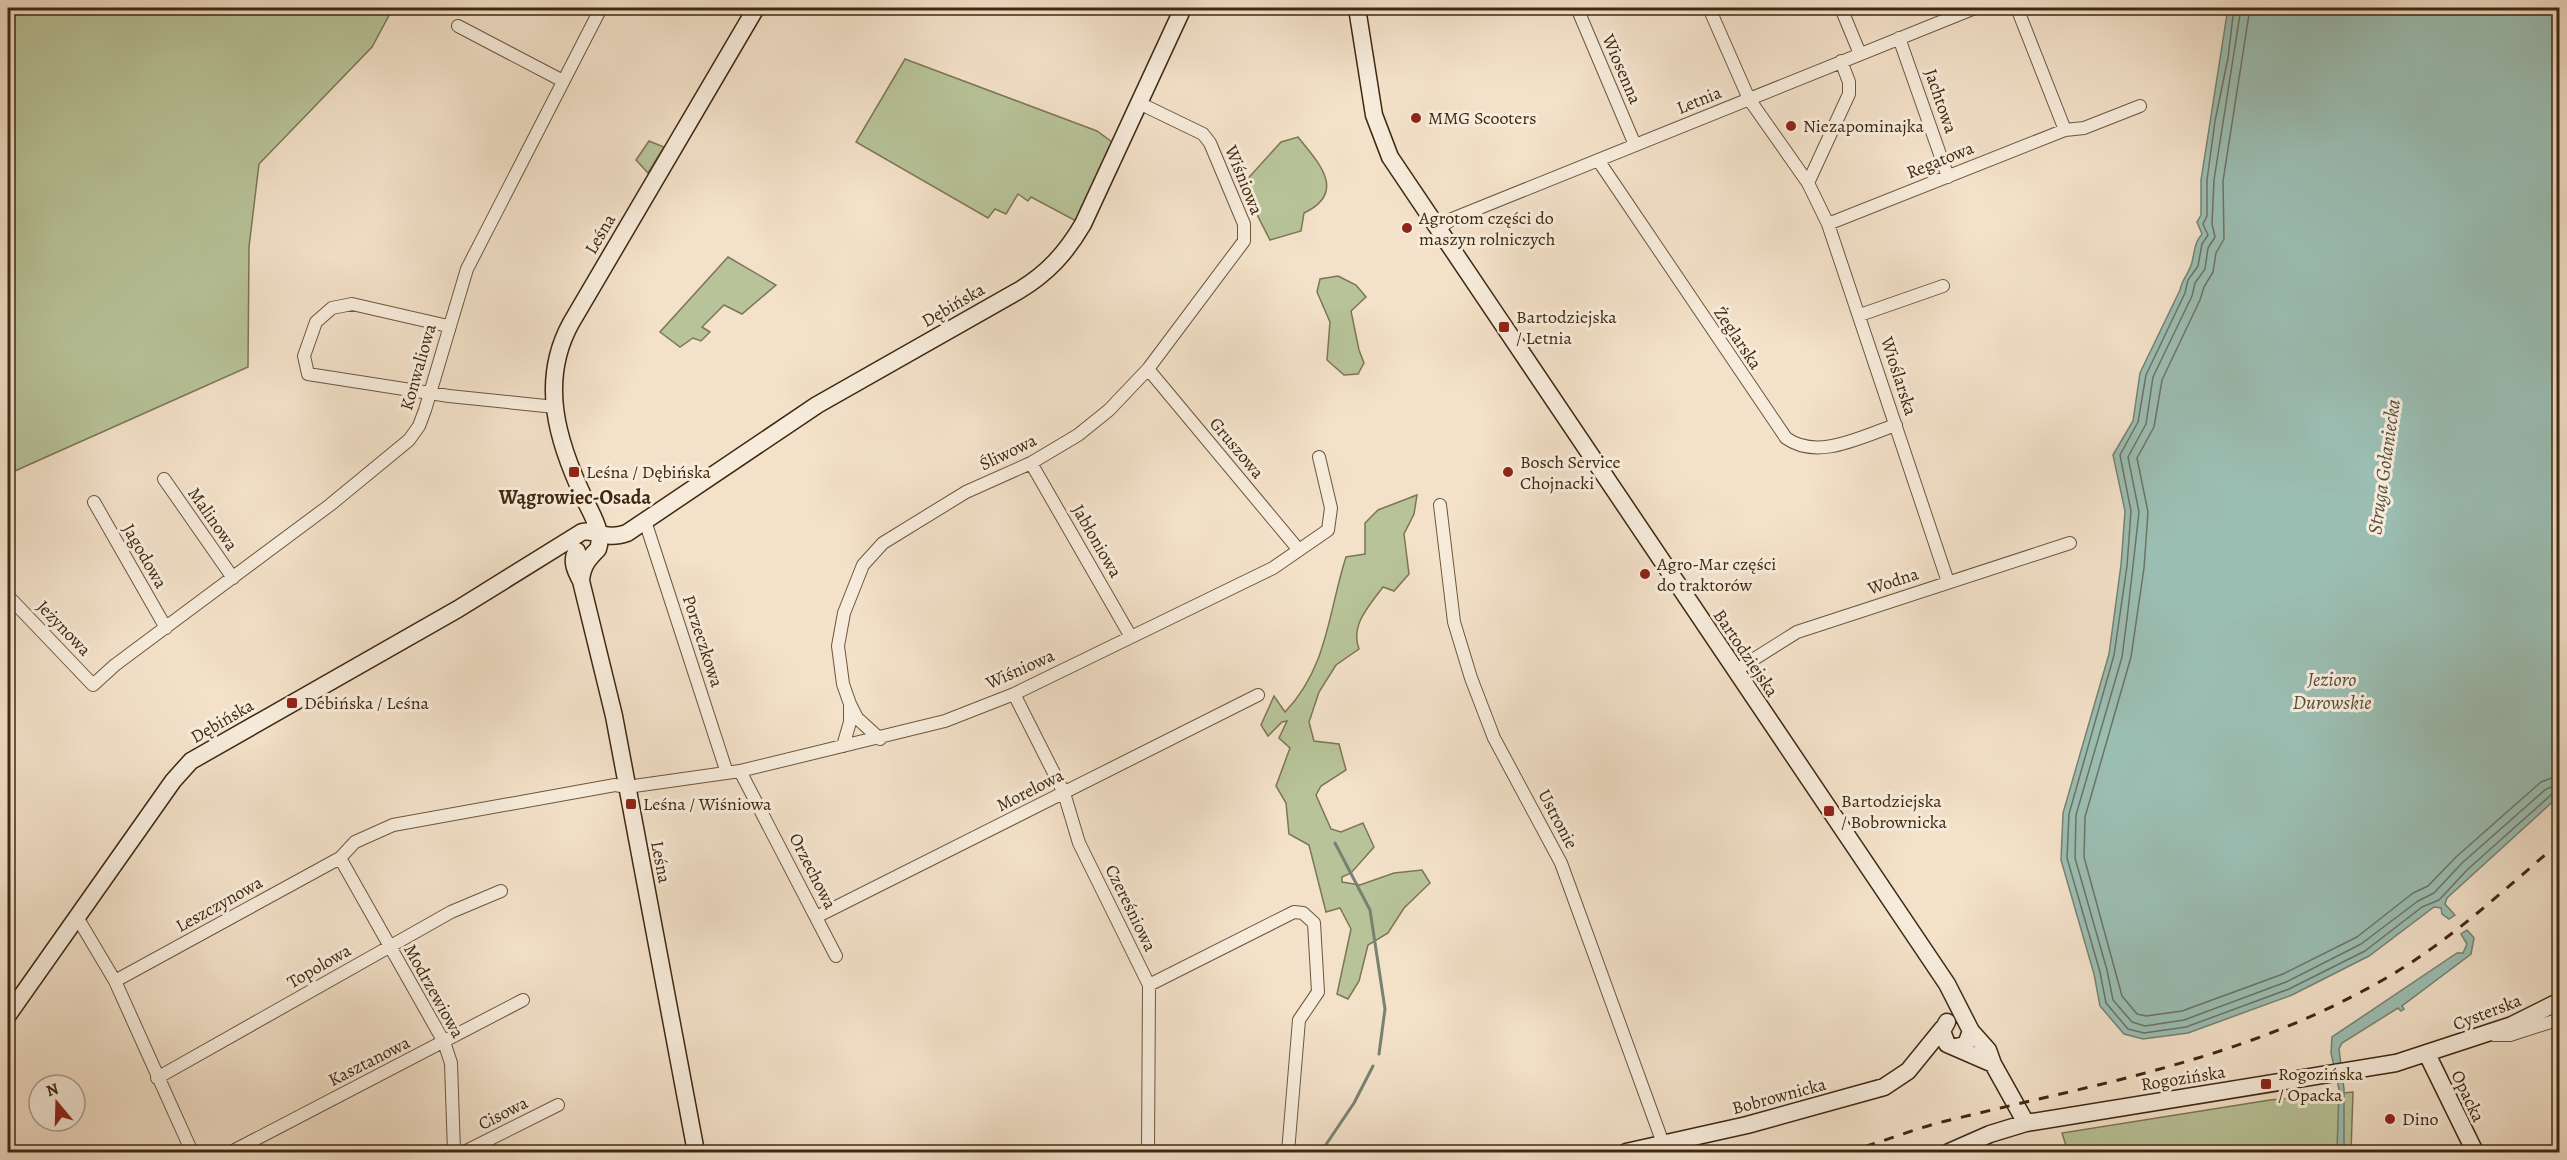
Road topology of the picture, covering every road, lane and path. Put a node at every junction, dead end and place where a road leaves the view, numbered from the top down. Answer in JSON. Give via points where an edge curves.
{"nodes":[{"id":1,"x":601,"y":8,"type":"edge"},
{"id":2,"x":756,"y":8,"type":"edge"},
{"id":3,"x":1184,"y":8,"type":"edge"},
{"id":4,"x":1357,"y":8,"type":"edge"},
{"id":5,"x":1577,"y":8,"type":"edge"},
{"id":6,"x":1709,"y":8,"type":"edge"},
{"id":7,"x":1840,"y":8,"type":"edge"},
{"id":8,"x":1975,"y":8,"type":"edge"},
{"id":9,"x":2017,"y":8,"type":"edge"},
{"id":10,"x":458,"y":26,"type":"dead end"},
{"id":11,"x":1899,"y":38,"type":"junction"},
{"id":12,"x":1860,"y":54,"type":"junction"},
{"id":13,"x":1841,"y":61,"type":"junction"},
{"id":14,"x":563,"y":81,"type":"junction"},
{"id":15,"x":1749,"y":99,"type":"junction"},
{"id":16,"x":1139,"y":103,"type":"junction"},
{"id":17,"x":2140,"y":106,"type":"dead end"},
{"id":18,"x":2065,"y":130,"type":"junction"},
{"id":19,"x":1635,"y":145,"type":"junction"},
{"id":20,"x":1598,"y":160,"type":"junction"},
{"id":21,"x":1948,"y":177,"type":"junction"},
{"id":22,"x":1808,"y":183,"type":"junction"},
{"id":23,"x":1828,"y":224,"type":"junction"},
{"id":24,"x":1438,"y":229,"type":"junction"},
{"id":25,"x":1244,"y":241,"type":"joint"},
{"id":26,"x":1943,"y":286,"type":"dead end"},
{"id":27,"x":1860,"y":315,"type":"junction"},
{"id":28,"x":448,"y":326,"type":"junction"},
{"id":29,"x":1148,"y":369,"type":"junction"},
{"id":30,"x":430,"y":392,"type":"junction"},
{"id":31,"x":555,"y":407,"type":"junction"},
{"id":32,"x":1896,"y":425,"type":"junction"},
{"id":33,"x":1319,"y":457,"type":"dead end"},
{"id":34,"x":1031,"y":463,"type":"junction"},
{"id":35,"x":164,"y":479,"type":"dead end"},
{"id":36,"x":94,"y":502,"type":"dead end"},
{"id":37,"x":1440,"y":505,"type":"dead end"},
{"id":38,"x":645,"y":521,"type":"junction"},
{"id":39,"x":2070,"y":543,"type":"dead end"},
{"id":40,"x":586,"y":544,"type":"junction"},
{"id":41,"x":1298,"y":549,"type":"junction"},
{"id":42,"x":233,"y":578,"type":"junction"},
{"id":43,"x":1948,"y":582,"type":"junction"},
{"id":44,"x":9,"y":597,"type":"edge"},
{"id":45,"x":166,"y":628,"type":"junction"},
{"id":46,"x":1131,"y":637,"type":"junction"},
{"id":47,"x":1735,"y":671,"type":"junction"},
{"id":48,"x":93,"y":685,"type":"joint"},
{"id":49,"x":1014,"y":694,"type":"junction"},
{"id":50,"x":1258,"y":695,"type":"dead end"},
{"id":51,"x":850,"y":704,"type":"junction"},
{"id":52,"x":880,"y":739,"type":"junction"},
{"id":53,"x":843,"y":746,"type":"junction"},
{"id":54,"x":740,"y":771,"type":"junction"},
{"id":55,"x":727,"y":773,"type":"junction"},
{"id":56,"x":627,"y":787,"type":"junction"},
{"id":57,"x":1064,"y":793,"type":"junction"},
{"id":58,"x":340,"y":858,"type":"junction"},
{"id":59,"x":501,"y":891,"type":"dead end"},
{"id":60,"x":77,"y":917,"type":"junction"},
{"id":61,"x":816,"y":917,"type":"junction"},
{"id":62,"x":389,"y":947,"type":"junction"},
{"id":63,"x":836,"y":956,"type":"dead end"},
{"id":64,"x":1935,"y":970,"type":"junction"},
{"id":65,"x":115,"y":981,"type":"junction"},
{"id":66,"x":1149,"y":985,"type":"junction"},
{"id":67,"x":523,"y":1000,"type":"dead end"},
{"id":68,"x":2559,"y":1001,"type":"edge"},
{"id":69,"x":8,"y":1015,"type":"edge"},
{"id":70,"x":2559,"y":1019,"type":"edge"},
{"id":71,"x":1968,"y":1026,"type":"junction"},
{"id":72,"x":2487,"y":1034,"type":"junction"},
{"id":73,"x":1948,"y":1036,"type":"junction"},
{"id":74,"x":444,"y":1042,"type":"junction"},
{"id":75,"x":2427,"y":1054,"type":"junction"},
{"id":76,"x":1993,"y":1064,"type":"junction"},
{"id":77,"x":157,"y":1078,"type":"junction"},
{"id":78,"x":558,"y":1105,"type":"dead end"},
{"id":79,"x":2026,"y":1123,"type":"junction"},
{"id":80,"x":1664,"y":1146,"type":"junction"},
{"id":81,"x":192,"y":1152,"type":"edge"},
{"id":82,"x":231,"y":1152,"type":"edge"},
{"id":83,"x":454,"y":1152,"type":"edge"},
{"id":84,"x":464,"y":1152,"type":"edge"},
{"id":85,"x":696,"y":1152,"type":"edge"},
{"id":86,"x":1148,"y":1152,"type":"edge"},
{"id":87,"x":1288,"y":1152,"type":"edge"},
{"id":88,"x":1626,"y":1152,"type":"edge"},
{"id":89,"x":1949,"y":1152,"type":"edge"},
{"id":90,"x":2475,"y":1152,"type":"edge"}],
"edges":[{"from":1,"to":14,"type":"street","name":"Konwaliowa"},
{"from":2,"to":31,"type":"street","name":"Leśna","via":[[564,336],[553,371]]},
{"from":3,"to":16,"type":"street","name":"Dębińska"},
{"from":4,"to":24,"type":"street","name":"Bartodziejska","via":[[1378,130],[1390,157]]},
{"from":5,"to":19,"type":"street","name":"Wiosenna"},
{"from":6,"to":15,"type":"street","name":"Wioślarska"},
{"from":7,"to":12,"type":"street"},
{"from":8,"to":11,"type":"street","name":"Letnia"},
{"from":9,"to":18,"type":"street"},
{"from":10,"to":14,"type":"street"},
{"from":11,"to":12,"type":"street","name":"Letnia"},
{"from":11,"to":21,"type":"street","name":"Jachtowa"},
{"from":12,"to":13,"type":"street","name":"Letnia"},
{"from":13,"to":15,"type":"street","name":"Letnia"},
{"from":13,"to":22,"type":"street","via":[[1849,94]]},
{"from":14,"to":28,"type":"street","name":"Konwaliowa","via":[[467,269]]},
{"from":15,"to":19,"type":"street","name":"Letnia"},
{"from":15,"to":22,"type":"street","name":"Wioślarska"},
{"from":16,"to":25,"type":"street","name":"Wiśniowa","via":[[1203,134],[1210,143],[1244,224]]},
{"from":16,"to":38,"type":"street","name":"Dębińska","via":[[1083,224],[1046,272],[817,405]]},
{"from":17,"to":18,"type":"street","name":"Regatowa","via":[[2084,128]]},
{"from":18,"to":21,"type":"street","name":"Regatowa"},
{"from":19,"to":20,"type":"street","name":"Letnia"},
{"from":20,"to":24,"type":"street","name":"Letnia","via":[[1452,219]]},
{"from":20,"to":32,"type":"street","name":"Żeglarska","via":[[1786,438],[1805,448],[1821,448]]},
{"from":21,"to":23,"type":"street","name":"Regatowa"},
{"from":22,"to":23,"type":"street","name":"Wioślarska"},
{"from":23,"to":27,"type":"street","name":"Wioślarska"},
{"from":24,"to":47,"type":"street","name":"Bartodziejska"},
{"from":25,"to":29,"type":"street","name":"Śliwowa"},
{"from":26,"to":27,"type":"street"},
{"from":27,"to":32,"type":"street","name":"Wioślarska"},
{"from":28,"to":30,"type":"street","name":"Konwaliowa"},
{"from":28,"to":30,"type":"street","via":[[352,304],[332,308],[316,322],[304,356],[308,374]]},
{"from":29,"to":34,"type":"street","name":"Śliwowa","via":[[1109,410],[1078,435]]},
{"from":29,"to":41,"type":"street","name":"Gruszowa"},
{"from":30,"to":31,"type":"street"},
{"from":30,"to":42,"type":"street","name":"Konwaliowa","via":[[419,426],[409,440]]},
{"from":31,"to":40,"type":"street","name":"Leśna","via":[[565,446],[596,522]]},
{"from":32,"to":43,"type":"street","name":"Wioślarska"},
{"from":33,"to":41,"type":"street","name":"Wiśniowa","via":[[1331,508],[1328,530]]},
{"from":34,"to":46,"type":"street","name":"Jabłoniowa"},
{"from":34,"to":51,"type":"street","name":"Śliwowa","via":[[966,492],[883,543],[863,565],[844,614],[838,646]]},
{"from":35,"to":42,"type":"street","name":"Malinowa"},
{"from":36,"to":45,"type":"street","name":"Jagodowa"},
{"from":37,"to":80,"type":"street","name":"Ustronie","via":[[1454,622],[1471,678],[1494,738],[1561,863]]},
{"from":38,"to":40,"type":"street","name":"Dębińska","via":[[627,533]]},
{"from":38,"to":55,"type":"street","name":"Porzeczkowa"},
{"from":39,"to":43,"type":"street","name":"Wodna"},
{"from":40,"to":56,"type":"street","name":"Leśna","via":[[581,581],[604,669]]},
{"from":40,"to":60,"type":"street","name":"Dębińska","via":[[544,558],[191,761]]},
{"from":41,"to":46,"type":"street","name":"Wiśniowa","via":[[1273,568]]},
{"from":42,"to":45,"type":"street","name":"Konwaliowa"},
{"from":43,"to":47,"type":"street","name":"Wodna","via":[[1797,632]]},
{"from":44,"to":48,"type":"street","name":"Jeżynowa"},
{"from":45,"to":48,"type":"street","name":"Konwaliowa"},
{"from":46,"to":49,"type":"street","name":"Wiśniowa"},
{"from":47,"to":64,"type":"street","name":"Bartodziejska"},
{"from":49,"to":52,"type":"street","name":"Wiśniowa","via":[[945,721]]},
{"from":49,"to":57,"type":"street","name":"Czereśniowa"},
{"from":50,"to":57,"type":"street","name":"Morelowa"},
{"from":51,"to":52,"type":"street","name":"Śliwowa","via":[[857,718]]},
{"from":51,"to":53,"type":"street","name":"Śliwowa"},
{"from":52,"to":53,"type":"street","name":"Wiśniowa"},
{"from":53,"to":54,"type":"street","name":"Wiśniowa"},
{"from":54,"to":55,"type":"street","name":"Wiśniowa"},
{"from":54,"to":61,"type":"street","name":"Orzechowa"},
{"from":55,"to":56,"type":"street","name":"Wiśniowa"},
{"from":56,"to":58,"type":"street","name":"Leszczynowa","via":[[606,786],[393,825],[355,842]]},
{"from":56,"to":85,"type":"street","name":"Leśna"},
{"from":57,"to":61,"type":"street","name":"Morelowa"},
{"from":57,"to":66,"type":"street","name":"Czereśniowa","via":[[1079,843]]},
{"from":58,"to":62,"type":"street","name":"Modrzewiowa"},
{"from":58,"to":65,"type":"street","name":"Leszczynowa"},
{"from":59,"to":62,"type":"street","name":"Topolowa","via":[[451,912]]},
{"from":60,"to":65,"type":"street"},
{"from":60,"to":69,"type":"street","name":"Dębińska"},
{"from":61,"to":63,"type":"street","name":"Orzechowa"},
{"from":62,"to":74,"type":"street","name":"Modrzewiowa"},
{"from":62,"to":77,"type":"street","name":"Topolowa"},
{"from":64,"to":71,"type":"street","name":"Bartodziejska","via":[[1947,984]]},
{"from":64,"to":73,"type":"street","name":"Bartodziejska","via":[[1944,992]]},
{"from":65,"to":77,"type":"street"},
{"from":66,"to":86,"type":"street","name":"Czereśniowa"},
{"from":66,"to":87,"type":"street","via":[[1294,912],[1303,913],[1314,923],[1318,992],[1299,1020]]},
{"from":67,"to":74,"type":"street","name":"Kasztanowa"},
{"from":68,"to":72,"type":"street","name":"Cysterska"},
{"from":70,"to":72,"type":"street","via":[[2511,1035]]},
{"from":71,"to":73,"type":"street","name":"Bobrownicka","via":[[1952,1019]]},
{"from":71,"to":73,"type":"street","via":[[1969,1040]]},
{"from":71,"to":76,"type":"street","name":"Bartodziejska","via":[[1988,1050]]},
{"from":72,"to":75,"type":"street","name":"Cysterska"},
{"from":73,"to":76,"type":"street"},
{"from":73,"to":80,"type":"street","name":"Bobrownicka","via":[[1928,1048],[1904,1075],[1879,1089]]},
{"from":74,"to":82,"type":"street","name":"Kasztanowa"},
{"from":74,"to":83,"type":"street","name":"Modrzewiowa","via":[[451,1063]]},
{"from":75,"to":79,"type":"street","name":"Rogozińska","via":[[2351,1071]]},
{"from":75,"to":90,"type":"street","name":"Opacka"},
{"from":76,"to":79,"type":"street","name":"Bartodziejska"},
{"from":77,"to":81,"type":"street"},
{"from":78,"to":84,"type":"street","name":"Cisowa"},
{"from":79,"to":89,"type":"street","name":"Rogozińska"},
{"from":80,"to":88,"type":"street","name":"Bobrownicka"}]}
